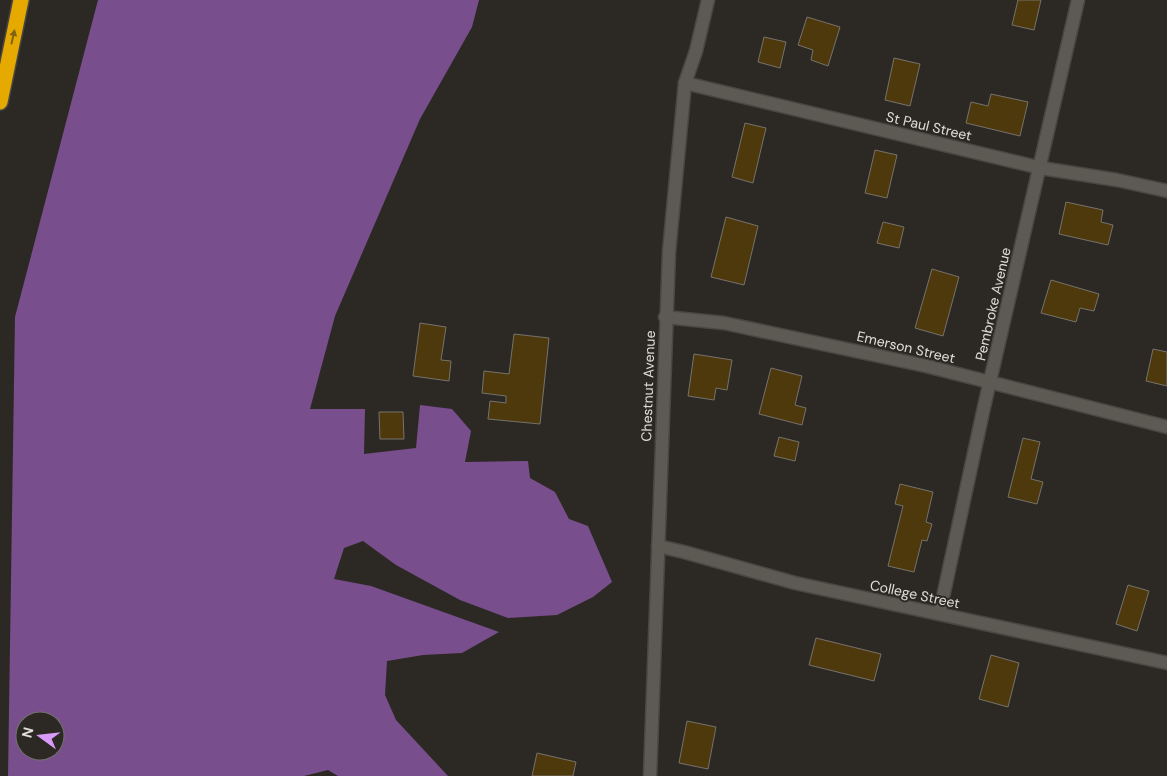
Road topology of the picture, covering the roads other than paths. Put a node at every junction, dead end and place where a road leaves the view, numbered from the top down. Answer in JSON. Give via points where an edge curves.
{"nodes":[{"id":1,"x":21,"y":0,"type":"edge"},
{"id":2,"x":708,"y":0,"type":"edge"},
{"id":3,"x":1078,"y":0,"type":"edge"},
{"id":4,"x":685,"y":83,"type":"junction"},
{"id":5,"x":0,"y":102,"type":"edge"},
{"id":6,"x":1041,"y":168,"type":"junction"},
{"id":7,"x":1167,"y":191,"type":"edge"},
{"id":8,"x":665,"y":317,"type":"junction"},
{"id":9,"x":991,"y":382,"type":"junction"},
{"id":10,"x":1167,"y":428,"type":"edge"},
{"id":11,"x":658,"y":546,"type":"junction"},
{"id":12,"x":937,"y":613,"type":"junction"},
{"id":13,"x":1167,"y":663,"type":"edge"},
{"id":14,"x":650,"y":776,"type":"edge"}],
"edges":[{"from":5,"to":1,"type":"highway","one_way":true},
{"from":2,"to":4,"type":"street","name":"Chestnut Avenue"},
{"from":3,"to":6,"type":"street","name":"Pembroke Avenue"},
{"from":4,"to":6,"type":"street","name":"St Paul Street"},
{"from":4,"to":8,"type":"street","name":"Chestnut Avenue"},
{"from":6,"to":7,"type":"street","name":"St Paul Street"},
{"from":6,"to":9,"type":"street","name":"Pembroke Avenue"},
{"from":8,"to":9,"type":"street","name":"Emerson Street","via":[[724,323]]},
{"from":8,"to":11,"type":"street","name":"Chestnut Avenue"},
{"from":9,"to":10,"type":"street","name":"Emerson Street"},
{"from":9,"to":12,"type":"street","name":"Pembroke Avenue"},
{"from":11,"to":12,"type":"street","name":"College Street","via":[[795,583]]},
{"from":11,"to":14,"type":"street","name":"Chestnut Avenue"},
{"from":12,"to":13,"type":"street","name":"College Street"}]}
